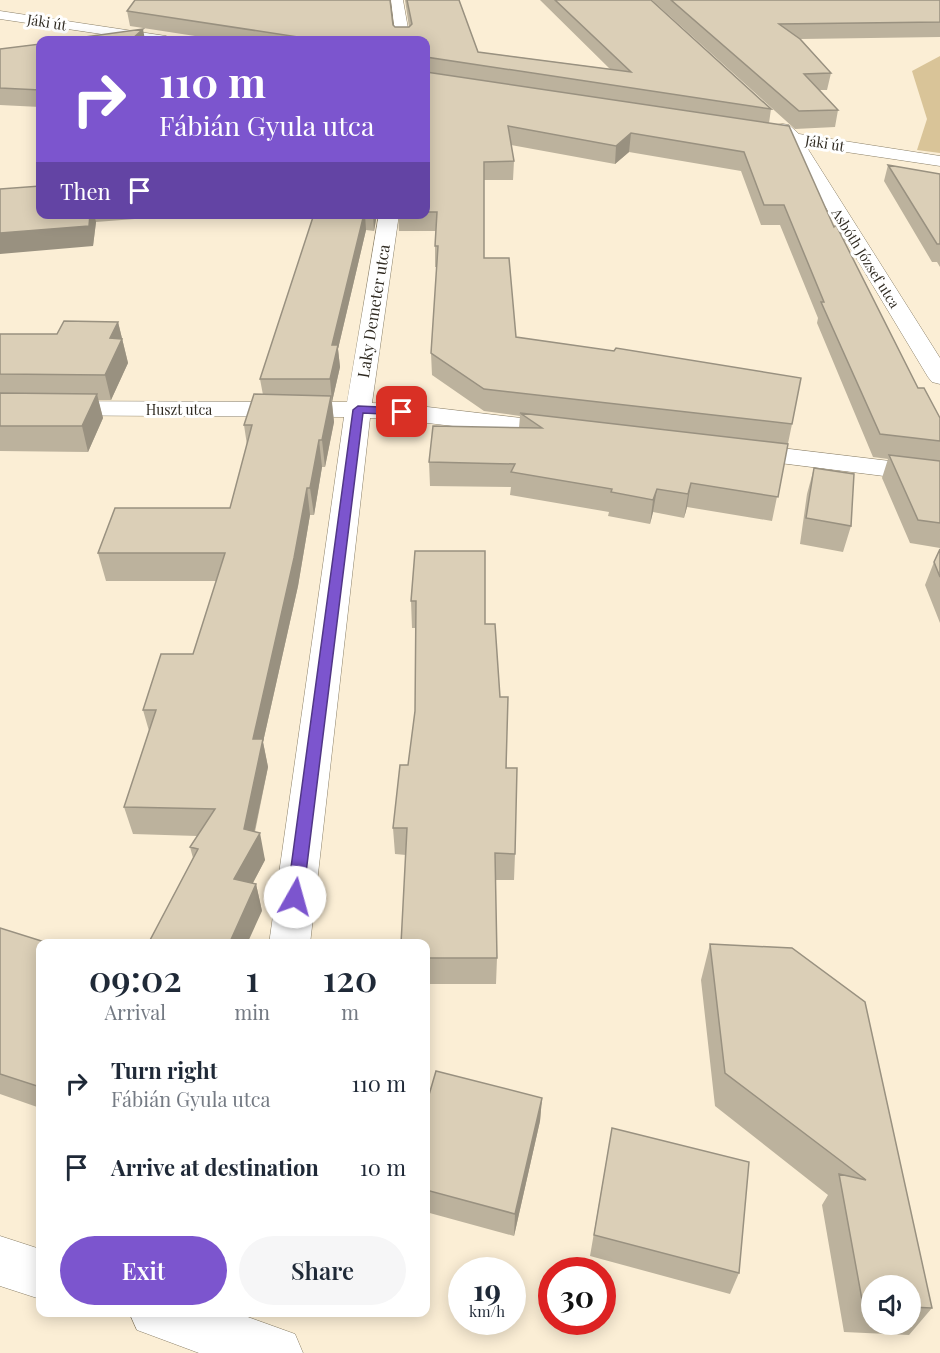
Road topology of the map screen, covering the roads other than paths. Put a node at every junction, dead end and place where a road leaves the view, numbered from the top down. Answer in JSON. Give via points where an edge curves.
{"nodes":[{"id":1,"x":397,"y":0,"type":"edge"},
{"id":2,"x":0,"y":15,"type":"edge"},
{"id":3,"x":17,"y":18,"type":"junction"},
{"id":4,"x":0,"y":26,"type":"edge"},
{"id":5,"x":139,"y":36,"type":"edge"},
{"id":6,"x":402,"y":36,"type":"edge"},
{"id":7,"x":768,"y":115,"type":"edge"},
{"id":8,"x":734,"y":129,"type":"edge"},
{"id":9,"x":793,"y":138,"type":"junction"},
{"id":10,"x":940,"y":161,"type":"edge"},
{"id":11,"x":388,"y":219,"type":"edge"},
{"id":12,"x":940,"y":377,"type":"edge"},
{"id":13,"x":0,"y":408,"type":"edge"},
{"id":14,"x":358,"y":410,"type":"junction"},
{"id":15,"x":590,"y":434,"type":"edge"},
{"id":16,"x":718,"y":449,"type":"edge"},
{"id":17,"x":940,"y":475,"type":"edge"},
{"id":18,"x":290,"y":939,"type":"edge"},
{"id":19,"x":0,"y":1261,"type":"edge"},
{"id":20,"x":36,"y":1273,"type":"edge"},
{"id":21,"x":176,"y":1317,"type":"edge"},
{"id":22,"x":252,"y":1335,"type":"edge"}],
"edges":[{"from":1,"to":6,"type":"street"},
{"from":2,"to":3,"type":"street","name":"Jáki út"},
{"from":3,"to":4,"type":"street"},
{"from":3,"to":5,"type":"street","name":"Jáki út"},
{"from":7,"to":9,"type":"street","name":"Asbóth József utca"},
{"from":8,"to":9,"type":"street","name":"Jáki út"},
{"from":9,"to":10,"type":"street","name":"Jáki út"},
{"from":9,"to":12,"type":"street","name":"Asbóth József utca"},
{"from":11,"to":14,"type":"street","name":"Laky Demeter utca"},
{"from":13,"to":14,"type":"street","name":"Huszt utca"},
{"from":14,"to":15,"type":"street","name":"Huszt utca"},
{"from":14,"to":18,"type":"street","name":"Laky Demeter utca"},
{"from":16,"to":17,"type":"street"},
{"from":19,"to":20,"type":"street"},
{"from":21,"to":22,"type":"street"}]}
